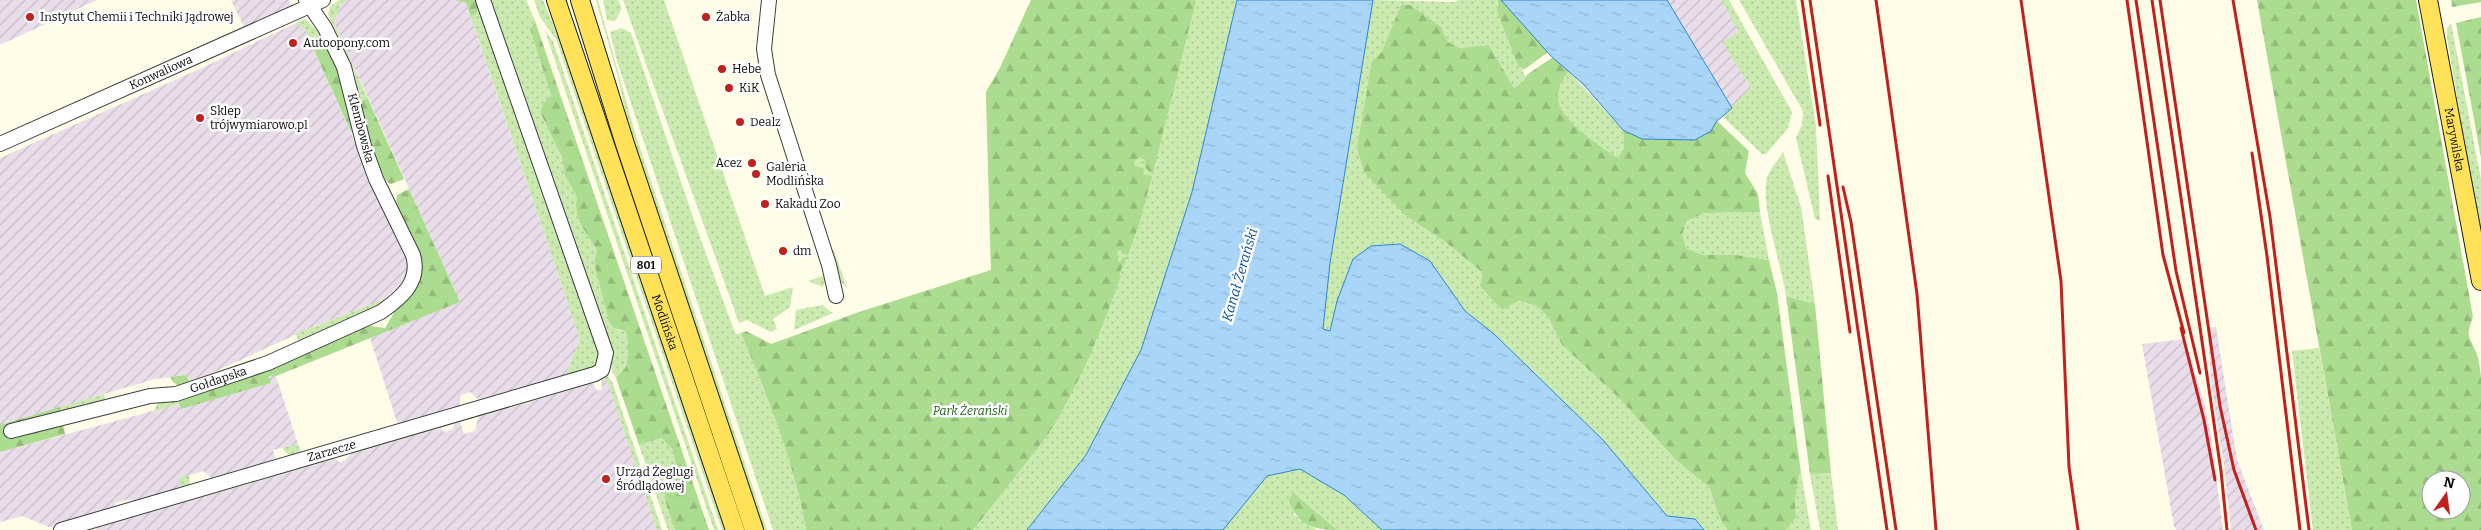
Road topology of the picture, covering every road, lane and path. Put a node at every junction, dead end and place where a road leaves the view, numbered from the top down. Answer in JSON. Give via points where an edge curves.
{"nodes":[{"id":1,"x":323,"y":0,"type":"edge"},
{"id":2,"x":483,"y":0,"type":"edge"},
{"id":3,"x":556,"y":0,"type":"edge"},
{"id":4,"x":580,"y":0,"type":"edge"},
{"id":5,"x":769,"y":0,"type":"edge"},
{"id":6,"x":2428,"y":0,"type":"edge"},
{"id":7,"x":307,"y":3,"type":"edge"},
{"id":8,"x":0,"y":144,"type":"edge"},
{"id":9,"x":2481,"y":280,"type":"edge"},
{"id":10,"x":410,"y":288,"type":"joint"},
{"id":11,"x":836,"y":296,"type":"dead end"},
{"id":12,"x":11,"y":431,"type":"dead end"},
{"id":13,"x":61,"y":530,"type":"edge"},
{"id":14,"x":735,"y":530,"type":"edge"},
{"id":15,"x":754,"y":530,"type":"edge"}],
"edges":[{"from":1,"to":7,"type":"street","name":"Konwaliowa"},
{"from":2,"to":13,"type":"street","name":"Zarzecze","via":[[606,353],[602,370],[464,414]]},
{"from":3,"to":14,"type":"main road","name":"Modlińska","number":"801"},
{"from":4,"to":15,"type":"main road","name":"Modlińska","number":"801"},
{"from":5,"to":11,"type":"street","via":[[764,49],[768,75]]},
{"from":6,"to":9,"type":"main road","name":"Marywilska"},
{"from":7,"to":8,"type":"street","name":"Konwaliowa"},
{"from":7,"to":10,"type":"street","name":"Klembowska","via":[[325,28],[344,66],[366,153],[413,255],[416,265]]},
{"from":10,"to":12,"type":"street","name":"Gołdapska","via":[[381,312],[268,363],[176,394],[150,396]]}]}
